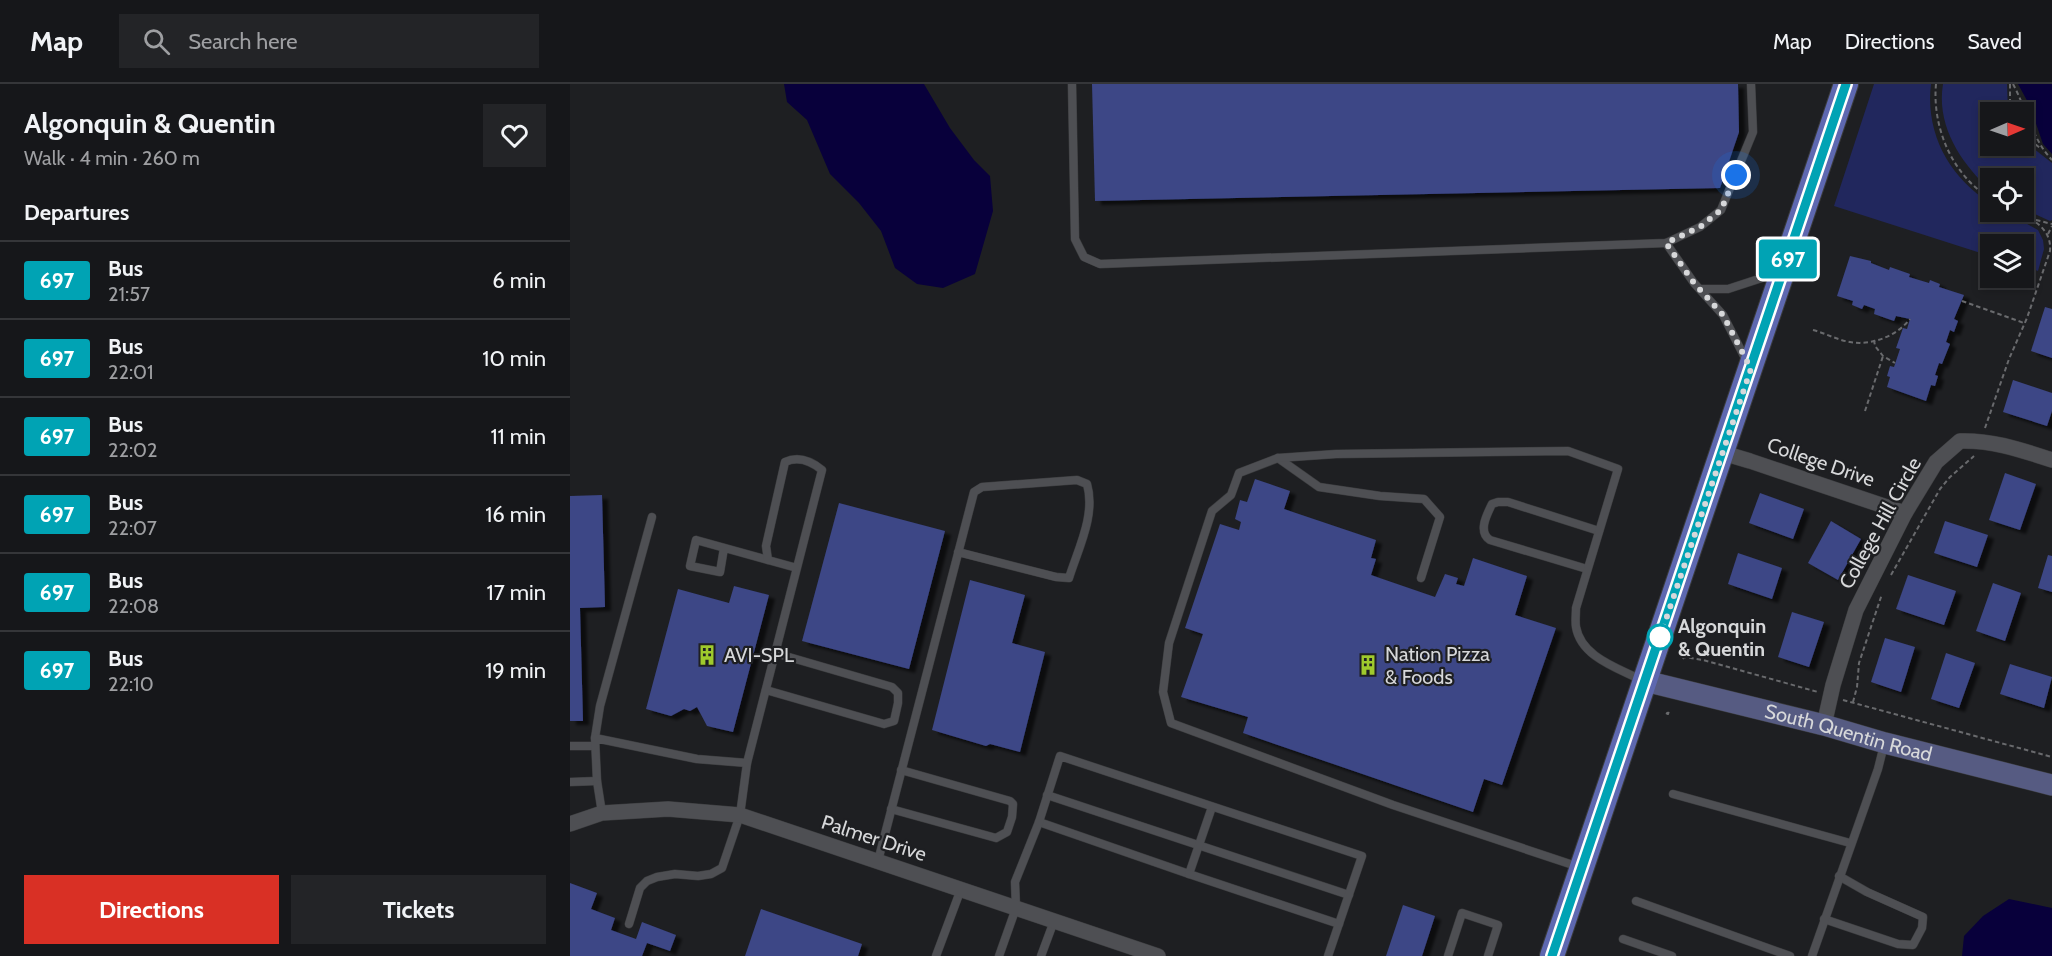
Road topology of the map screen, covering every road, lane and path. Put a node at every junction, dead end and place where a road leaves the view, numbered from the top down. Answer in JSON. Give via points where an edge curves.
{"nodes":[{"id":1,"x":1072,"y":84,"type":"edge"},
{"id":2,"x":1751,"y":84,"type":"edge"},
{"id":3,"x":1846,"y":84,"type":"edge"},
{"id":4,"x":1936,"y":84,"type":"edge"},
{"id":5,"x":2012,"y":84,"type":"edge"},
{"id":6,"x":2011,"y":102,"type":"edge"},
{"id":7,"x":2034,"y":143,"type":"edge"},
{"id":8,"x":2042,"y":149,"type":"junction"},
{"id":9,"x":2052,"y":160,"type":"edge"},
{"id":10,"x":1980,"y":189,"type":"edge"},
{"id":11,"x":2034,"y":220,"type":"joint"},
{"id":12,"x":2052,"y":225,"type":"edge"},
{"id":13,"x":2048,"y":234,"type":"junction"},
{"id":14,"x":1666,"y":243,"type":"junction"},
{"id":15,"x":1784,"y":271,"type":"junction"},
{"id":16,"x":1700,"y":290,"type":"junction"},
{"id":17,"x":1962,"y":301,"type":"dead end"},
{"id":18,"x":1910,"y":319,"type":"dead end"},
{"id":19,"x":2025,"y":324,"type":"junction"},
{"id":20,"x":1813,"y":330,"type":"dead end"},
{"id":21,"x":1874,"y":340,"type":"junction"},
{"id":22,"x":1869,"y":342,"type":"junction"},
{"id":23,"x":1875,"y":346,"type":"junction"},
{"id":24,"x":1883,"y":356,"type":"junction"},
{"id":25,"x":1895,"y":363,"type":"dead end"},
{"id":26,"x":1751,"y":369,"type":"junction"},
{"id":27,"x":1865,"y":411,"type":"dead end"},
{"id":28,"x":1980,"y":440,"type":"junction"},
{"id":29,"x":1723,"y":453,"type":"junction"},
{"id":30,"x":1278,"y":458,"type":"junction"},
{"id":31,"x":2052,"y":460,"type":"edge"},
{"id":32,"x":1905,"y":513,"type":"junction"},
{"id":33,"x":652,"y":517,"type":"dead end"},
{"id":34,"x":1599,"y":531,"type":"junction"},
{"id":35,"x":724,"y":548,"type":"junction"},
{"id":36,"x":958,"y":552,"type":"junction"},
{"id":37,"x":768,"y":560,"type":"junction"},
{"id":38,"x":797,"y":568,"type":"junction"},
{"id":39,"x":1587,"y":569,"type":"junction"},
{"id":40,"x":1891,"y":576,"type":"dead end"},
{"id":41,"x":1420,"y":578,"type":"dead end"},
{"id":42,"x":1886,"y":586,"type":"dead end"},
{"id":43,"x":775,"y":653,"type":"junction"},
{"id":44,"x":1683,"y":659,"type":"dead end"},
{"id":45,"x":1645,"y":681,"type":"junction"},
{"id":46,"x":766,"y":690,"type":"junction"},
{"id":47,"x":1831,"y":697,"type":"junction"},
{"id":48,"x":1853,"y":702,"type":"junction"},
{"id":49,"x":1670,"y":711,"type":"dead end"},
{"id":50,"x":1666,"y":713,"type":"dead end"},
{"id":51,"x":1824,"y":725,"type":"junction"},
{"id":52,"x":595,"y":742,"type":"junction"},
{"id":53,"x":1885,"y":743,"type":"junction"},
{"id":54,"x":570,"y":746,"type":"edge"},
{"id":55,"x":2052,"y":757,"type":"edge"},
{"id":56,"x":747,"y":763,"type":"junction"},
{"id":57,"x":901,"y":771,"type":"junction"},
{"id":58,"x":597,"y":781,"type":"junction"},
{"id":59,"x":570,"y":782,"type":"edge"},
{"id":60,"x":2052,"y":784,"type":"edge"},
{"id":61,"x":1673,"y":794,"type":"dead end"},
{"id":62,"x":1047,"y":795,"type":"junction"},
{"id":63,"x":1212,"y":807,"type":"junction"},
{"id":64,"x":891,"y":809,"type":"junction"},
{"id":65,"x":602,"y":813,"type":"junction"},
{"id":66,"x":740,"y":815,"type":"junction"},
{"id":67,"x":1039,"y":822,"type":"junction"},
{"id":68,"x":570,"y":824,"type":"edge"},
{"id":69,"x":1850,"y":843,"type":"junction"},
{"id":70,"x":1199,"y":845,"type":"junction"},
{"id":71,"x":878,"y":861,"type":"junction"},
{"id":72,"x":1581,"y":868,"type":"junction"},
{"id":73,"x":1189,"y":874,"type":"junction"},
{"id":74,"x":1839,"y":876,"type":"junction"},
{"id":75,"x":961,"y":889,"type":"junction"},
{"id":76,"x":1349,"y":895,"type":"junction"},
{"id":77,"x":1636,"y":901,"type":"dead end"},
{"id":78,"x":1016,"y":908,"type":"junction"},
{"id":79,"x":1824,"y":918,"type":"junction"},
{"id":80,"x":1054,"y":921,"type":"junction"},
{"id":81,"x":629,"y":924,"type":"dead end"},
{"id":82,"x":1339,"y":924,"type":"junction"},
{"id":83,"x":1623,"y":939,"type":"dead end"},
{"id":84,"x":936,"y":956,"type":"edge"},
{"id":85,"x":999,"y":956,"type":"edge"},
{"id":86,"x":1041,"y":956,"type":"edge"},
{"id":87,"x":1158,"y":956,"type":"edge"},
{"id":88,"x":1328,"y":956,"type":"edge"},
{"id":89,"x":1448,"y":956,"type":"edge"},
{"id":90,"x":1488,"y":956,"type":"edge"},
{"id":91,"x":1552,"y":956,"type":"edge"},
{"id":92,"x":1672,"y":956,"type":"edge"},
{"id":93,"x":1790,"y":956,"type":"edge"},
{"id":94,"x":1812,"y":956,"type":"edge"}],
"edges":[{"from":1,"to":14,"type":"lane","via":[[1075,239],[1084,257],[1100,264]]},
{"from":2,"to":14,"type":"lane","via":[[1753,132],[1721,210],[1700,227]]},
{"from":3,"to":15,"type":"main road"},
{"from":4,"to":10,"type":"path","via":[[1934,102],[1946,147],[1962,174]]},
{"from":5,"to":6,"type":"path"},
{"from":5,"to":8,"type":"path"},
{"from":7,"to":8,"type":"path"},
{"from":8,"to":9,"type":"path"},
{"from":11,"to":12,"type":"path"},
{"from":11,"to":13,"type":"path"},
{"from":12,"to":13,"type":"path"},
{"from":13,"to":19,"type":"path","via":[[2050,251]]},
{"from":14,"to":16,"type":"lane"},
{"from":15,"to":16,"type":"lane","via":[[1728,289]]},
{"from":15,"to":26,"type":"main road"},
{"from":16,"to":26,"type":"lane","via":[[1723,315]]},
{"from":17,"to":19,"type":"path"},
{"from":18,"to":21,"type":"path","via":[[1898,331]]},
{"from":19,"to":28,"type":"path"},
{"from":20,"to":22,"type":"path","via":[[1848,342]]},
{"from":21,"to":22,"type":"path"},
{"from":21,"to":23,"type":"path"},
{"from":22,"to":23,"type":"path"},
{"from":23,"to":24,"type":"path"},
{"from":24,"to":25,"type":"path"},
{"from":24,"to":27,"type":"path"},
{"from":26,"to":29,"type":"main road"},
{"from":28,"to":31,"type":"street","name":"College Hill Circle"},
{"from":28,"to":32,"type":"street","name":"College Hill Circle","via":[[1960,441],[1936,462]]},
{"from":28,"to":40,"type":"path","via":[[1973,458],[1940,489]]},
{"from":29,"to":32,"type":"street","name":"College Drive"},
{"from":29,"to":45,"type":"main road"},
{"from":30,"to":34,"type":"lane","via":[[1568,451],[1618,469]]},
{"from":30,"to":41,"type":"lane","via":[[1319,487],[1424,499],[1440,517]]},
{"from":30,"to":72,"type":"lane","via":[[1239,473],[1231,495],[1212,511],[1169,643],[1163,692],[1171,723],[1393,805]]},
{"from":32,"to":47,"type":"street","name":"College Hill Circle","via":[[1856,610]]},
{"from":33,"to":52,"type":"lane","via":[[600,706]]},
{"from":34,"to":39,"type":"lane"},
{"from":34,"to":39,"type":"lane","via":[[1508,502],[1492,504],[1487,513],[1483,532],[1490,540]]},
{"from":35,"to":35,"type":"lane","via":[[696,540],[690,566],[720,572]]},
{"from":35,"to":37,"type":"lane"},
{"from":36,"to":36,"type":"lane","via":[[974,492],[982,487],[1077,480],[1087,484],[1089,516],[1069,578]]},
{"from":36,"to":57,"type":"lane"},
{"from":37,"to":38,"type":"lane"},
{"from":37,"to":38,"type":"lane","via":[[766,546],[785,462],[793,458],[813,463],[822,470]]},
{"from":38,"to":43,"type":"lane"},
{"from":39,"to":45,"type":"lane","via":[[1576,608],[1576,628],[1586,648]]},
{"from":42,"to":48,"type":"path","via":[[1859,663]]},
{"from":43,"to":46,"type":"lane"},
{"from":43,"to":46,"type":"lane","via":[[892,687],[898,693],[894,721],[873,722]]},
{"from":44,"to":47,"type":"path","via":[[1703,660]]},
{"from":45,"to":51,"type":"main road","name":"South Quentin Road"},
{"from":45,"to":72,"type":"main road"},
{"from":46,"to":56,"type":"lane"},
{"from":47,"to":48,"type":"path"},
{"from":47,"to":51,"type":"street","name":"College Hill Circle"},
{"from":48,"to":55,"type":"path"},
{"from":49,"to":50,"type":"path"},
{"from":51,"to":53,"type":"main road","name":"South Quentin Road"},
{"from":52,"to":54,"type":"lane"},
{"from":52,"to":56,"type":"lane"},
{"from":52,"to":58,"type":"lane"},
{"from":53,"to":60,"type":"main road","name":"South Quentin Road"},
{"from":53,"to":69,"type":"lane"},
{"from":56,"to":66,"type":"lane"},
{"from":57,"to":64,"type":"lane"},
{"from":57,"to":64,"type":"lane","via":[[1010,801],[1012,817],[1007,832],[996,838]]},
{"from":58,"to":59,"type":"lane"},
{"from":58,"to":65,"type":"lane"},
{"from":61,"to":69,"type":"lane"},
{"from":62,"to":63,"type":"lane","via":[[1060,756]]},
{"from":62,"to":67,"type":"lane"},
{"from":62,"to":70,"type":"lane"},
{"from":63,"to":70,"type":"lane"},
{"from":63,"to":76,"type":"lane","via":[[1362,856]]},
{"from":64,"to":71,"type":"lane"},
{"from":65,"to":66,"type":"street","name":"Palmer Drive","via":[[668,809]]},
{"from":65,"to":68,"type":"street","name":"Palmer Drive"},
{"from":66,"to":71,"type":"street","name":"Palmer Drive"},
{"from":66,"to":81,"type":"lane","via":[[722,868],[711,874],[675,874],[647,881],[640,888]]},
{"from":67,"to":73,"type":"lane"},
{"from":67,"to":78,"type":"lane","via":[[1015,882]]},
{"from":69,"to":74,"type":"lane"},
{"from":70,"to":73,"type":"lane"},
{"from":70,"to":76,"type":"lane"},
{"from":71,"to":75,"type":"street","name":"Palmer Drive"},
{"from":72,"to":91,"type":"main road"},
{"from":73,"to":82,"type":"lane"},
{"from":74,"to":79,"type":"lane"},
{"from":74,"to":79,"type":"lane","via":[[1923,917],[1922,928],[1913,945],[1899,944]]},
{"from":75,"to":78,"type":"street","name":"Palmer Drive"},
{"from":75,"to":84,"type":"lane"},
{"from":76,"to":82,"type":"lane"},
{"from":77,"to":93,"type":"lane"},
{"from":78,"to":80,"type":"street","name":"Palmer Drive"},
{"from":78,"to":85,"type":"lane"},
{"from":79,"to":94,"type":"lane"},
{"from":80,"to":86,"type":"lane"},
{"from":80,"to":87,"type":"street","name":"Palmer Drive"},
{"from":82,"to":88,"type":"lane"},
{"from":83,"to":92,"type":"lane"},
{"from":89,"to":90,"type":"lane","via":[[1462,913],[1498,925]]}]}
